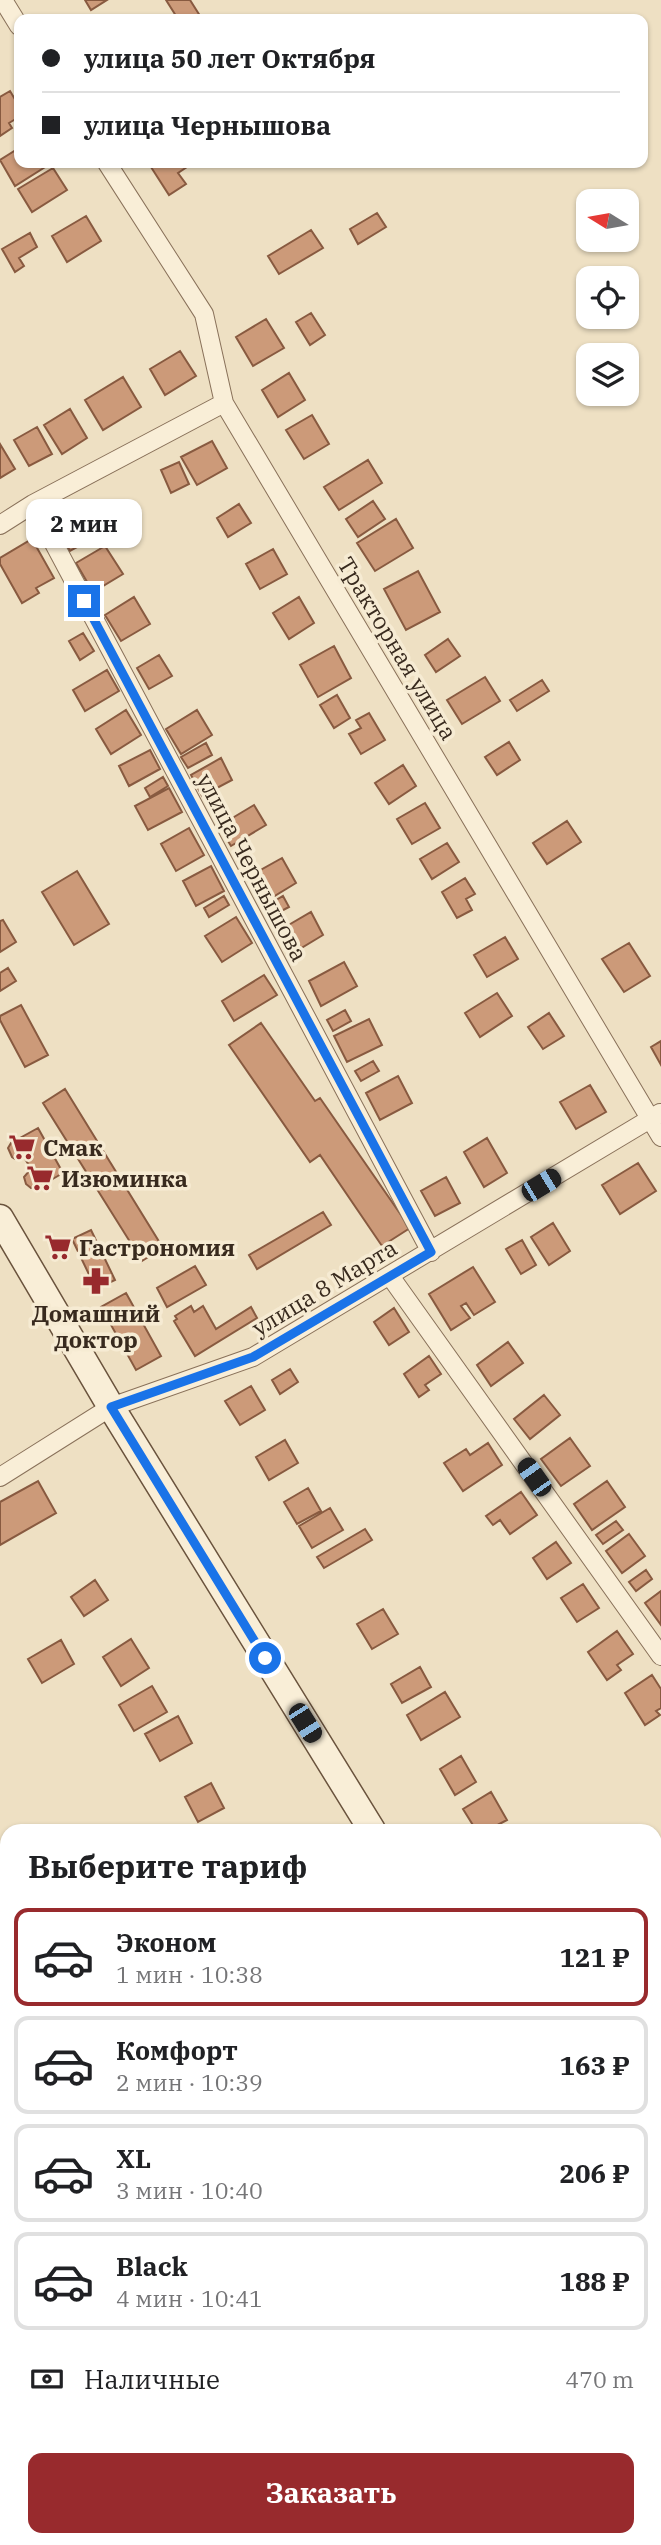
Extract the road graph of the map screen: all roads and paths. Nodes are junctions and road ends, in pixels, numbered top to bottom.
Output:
1 (2, 0) edge
2 (14, 18) edge
3 (110, 168) edge
4 (224, 403) junction
5 (33, 504) junction
6 (0, 525) edge
7 (656, 1116) edge
8 (661, 1137) edge
9 (0, 1218) edge
10 (431, 1252) junction
11 (390, 1276) junction
12 (111, 1407) junction
13 (0, 1476) edge
14 (661, 1656) edge
15 (368, 1824) edge

1 - 2 street
3 - 4 street, Тракторная улица
4 - 5 street
4 - 7 street, Тракторная улица
5 - 6 street
5 - 10 street, улица Чернышова
7 - 8 street, Тракторная улица
7 - 10 street, улица 8 Марта
9 - 12 main road
10 - 11 street, улица 8 Марта
11 - 12 street, улица 8 Марта
11 - 14 street
12 - 13 street, улица 8 Марта
12 - 15 main road

